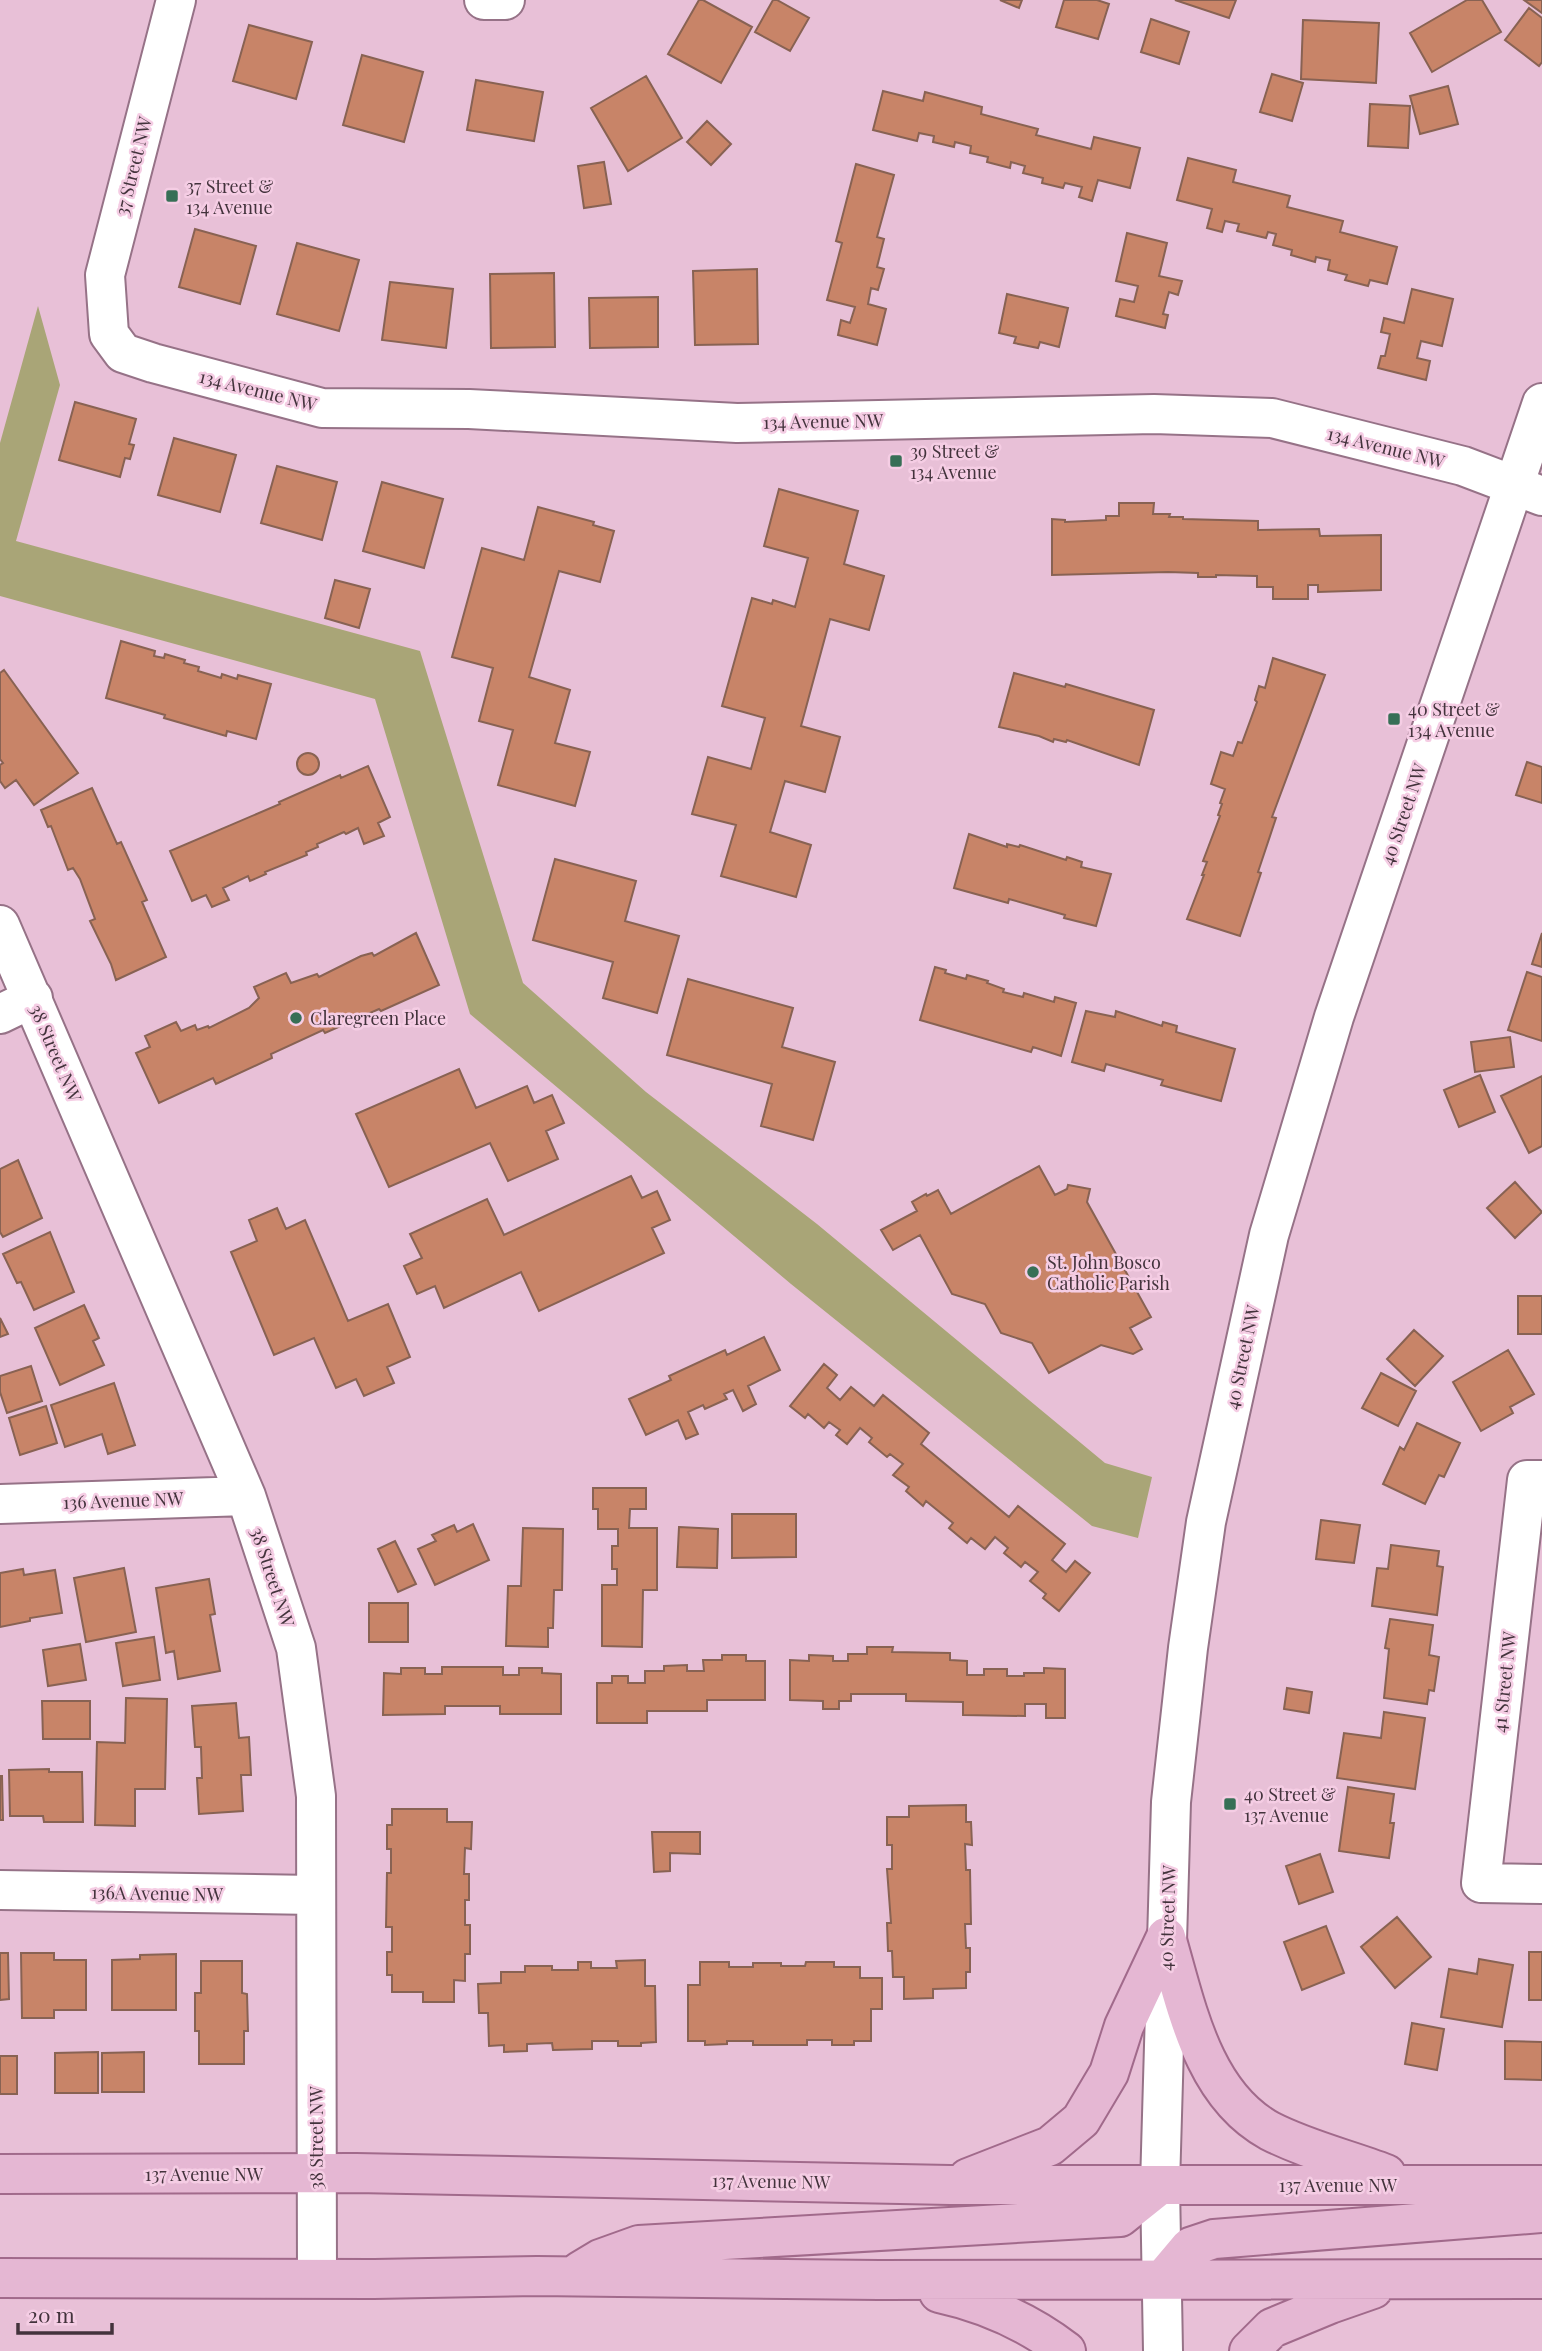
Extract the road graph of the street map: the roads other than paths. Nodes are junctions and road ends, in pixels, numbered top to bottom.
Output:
1 (176, 0) edge
2 (484, 0) edge
3 (505, 0) edge
4 (109, 334) joint
5 (1542, 403) edge
6 (1528, 491) edge
7 (0, 925) edge
8 (16, 1006) edge
9 (1534, 1480) edge
10 (246, 1496) junction
11 (0, 1504) edge
12 (1542, 1884) edge
13 (0, 1890) edge
14 (315, 1895) junction
15 (1166, 1937) junction
16 (0, 2174) edge
17 (316, 2174) junction
18 (950, 2185) junction
19 (1160, 2185) junction
20 (1414, 2185) junction
21 (1542, 2185) edge
22 (1542, 2213) edge
23 (572, 2276) junction
24 (0, 2278) edge
25 (317, 2278) junction
26 (1163, 2279) junction
27 (1405, 2279) junction
28 (1542, 2279) edge
29 (879, 2280) junction
30 (1066, 2351) edge
31 (1163, 2351) edge
32 (1248, 2351) edge

1 - 4 street, 37 Street NW
2 - 3 street
4 - 6 street, 134 Avenue NW
5 - 6 street, 40 Street NW
6 - 15 street, 40 Street NW
7 - 8 street, 38 Street NW
8 - 10 street, 38 Street NW
9 - 12 street, 41 Street NW
10 - 11 street, 136 Avenue NW
10 - 14 street, 38 Street NW
13 - 14 street, 136A Avenue NW
14 - 17 street, 38 Street NW
15 - 18 main road
15 - 19 street, 40 Street NW
15 - 20 main road
16 - 17 main road, 137 Avenue NW
17 - 18 main road, 137 Avenue NW
17 - 25 street, 38 Street NW
18 - 19 main road, 137 Avenue NW
19 - 20 main road, 137 Avenue NW
19 - 23 main road
19 - 26 street, 40 Street NW
20 - 21 main road, 137 Avenue NW
22 - 26 main road
23 - 25 main road
23 - 29 main road
24 - 25 main road
26 - 27 main road
26 - 29 main road
26 - 31 street, 40 Street NW
27 - 28 main road
27 - 32 main road
29 - 30 main road

